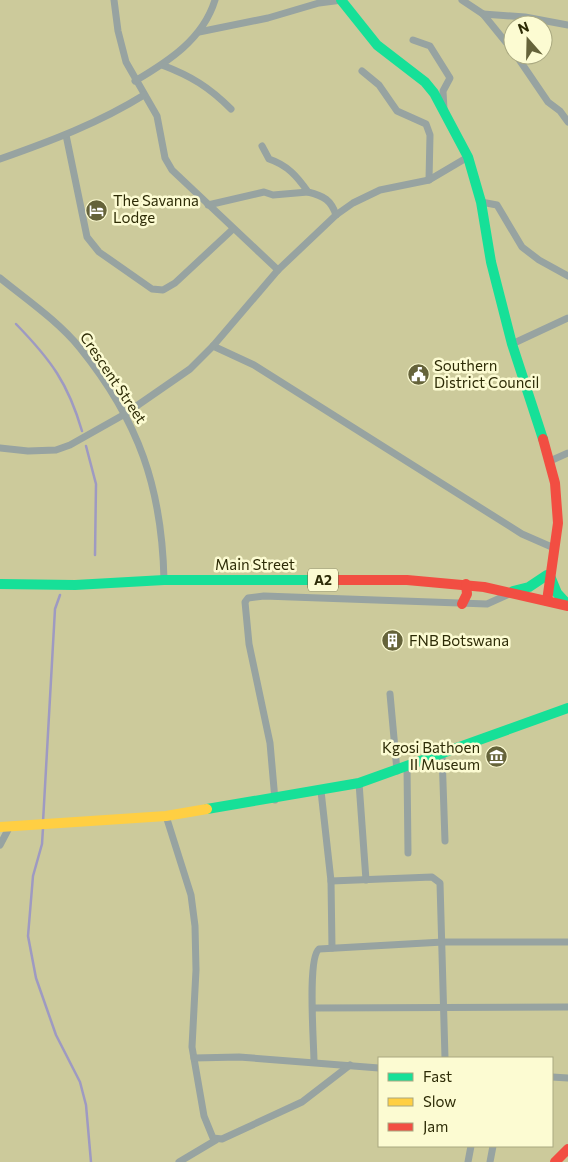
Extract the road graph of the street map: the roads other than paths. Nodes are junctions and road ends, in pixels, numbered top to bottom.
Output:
1 (114, 0) edge
2 (215, 0) edge
3 (342, 0) edge
4 (462, 0) edge
5 (483, 14) junction
6 (568, 25) edge
7 (199, 32) junction
8 (503, 39) edge
9 (413, 40) dead end
10 (162, 65) junction
11 (523, 65) edge
12 (362, 71) dead end
13 (135, 81) junction
14 (144, 95) junction
15 (231, 109) dead end
16 (444, 110) junction
17 (568, 122) edge
18 (66, 135) junction
19 (262, 146) dead end
20 (468, 157) junction
21 (0, 159) edge
22 (429, 180) junction
23 (308, 192) junction
24 (481, 202) junction
25 (208, 205) junction
26 (336, 215) junction
27 (233, 229) junction
28 (278, 270) junction
29 (568, 276) edge
30 (0, 278) edge
31 (568, 318) edge
32 (512, 344) junction
33 (213, 346) junction
34 (125, 414) junction
35 (0, 448) edge
36 (568, 453) edge
37 (550, 461) junction
38 (554, 548) junction
39 (549, 574) junction
40 (164, 580) junction
41 (0, 584) edge
42 (466, 584) junction
43 (507, 592) junction
44 (542, 599) junction
45 (462, 604) junction
46 (568, 606) edge
47 (390, 694) dead end
48 (568, 708) edge
49 (442, 754) junction
50 (407, 768) junction
51 (397, 771) junction
52 (359, 783) junction
53 (322, 791) junction
54 (275, 800) junction
55 (166, 816) junction
56 (5, 827) edge
57 (445, 841) dead end
58 (0, 845) edge
59 (408, 853) dead end
60 (366, 880) junction
61 (331, 881) junction
62 (443, 942) junction
63 (568, 942) edge
64 (332, 948) junction
65 (444, 1007) junction
66 (568, 1007) edge
67 (313, 1008) junction
68 (445, 1057) edge
69 (194, 1058) junction
70 (314, 1062) junction
71 (350, 1066) junction
72 (378, 1068) edge
73 (553, 1078) edge
74 (568, 1078) edge
75 (216, 1140) junction
76 (471, 1147) edge
77 (493, 1147) edge
78 (568, 1149) edge
79 (179, 1162) edge
80 (468, 1162) edge
81 (490, 1162) edge
82 (554, 1162) edge

1 - 13 street
2 - 7 street
3 - 7 street
3 - 16 main road
4 - 5 street
5 - 6 street
5 - 8 street
7 - 10 street
9 - 16 street
10 - 13 street
10 - 15 street
11 - 17 street
12 - 22 street
13 - 14 street
14 - 18 street
14 - 25 street
16 - 20 main road
18 - 21 street
18 - 27 street
19 - 23 street
20 - 22 street
20 - 24 main road
22 - 26 street
23 - 25 street
23 - 26 street
24 - 29 street
24 - 32 main road
25 - 27 street
26 - 28 street
27 - 28 street
28 - 33 street
30 - 34 street, Crescent Street
31 - 32 street
32 - 37 main road
33 - 34 street
33 - 38 street
34 - 35 street
34 - 40 street, Crescent Street
36 - 37 street
37 - 38 main road
38 - 39 main road
39 - 43 main road
39 - 44 main road
39 - 46 main road
40 - 41 main road, Main Street / A2
40 - 42 main road, Main Street / A2
42 - 43 main road, Main Street / A2
42 - 45 main road
43 - 44 main road, Main Street / A2
43 - 45 street
44 - 46 main road, Main Street / A2
45 - 54 street
47 - 51 street
48 - 49 main road
49 - 50 main road
49 - 57 street
50 - 51 main road
50 - 59 street
51 - 52 main road
52 - 53 main road
52 - 60 street
53 - 54 main road
53 - 61 street
54 - 55 main road
55 - 56 main road
55 - 69 street
56 - 58 street
60 - 61 street
60 - 62 street
61 - 64 street
62 - 63 street
62 - 64 street
62 - 65 street
64 - 67 street
65 - 66 street
65 - 67 street
65 - 68 street
67 - 70 street
69 - 70 street
69 - 75 street
70 - 71 street
71 - 72 street
71 - 75 street
73 - 74 street
75 - 79 street
76 - 80 street
77 - 81 street
78 - 82 main road

